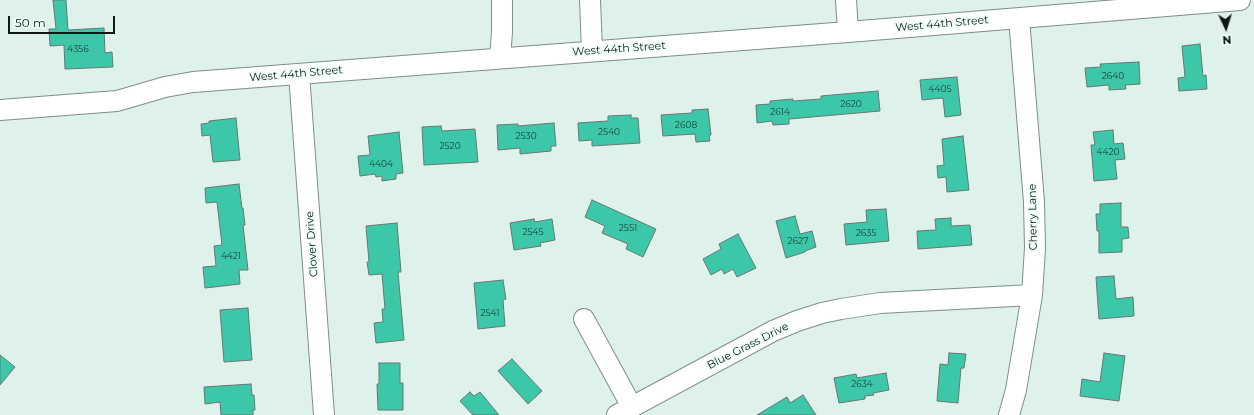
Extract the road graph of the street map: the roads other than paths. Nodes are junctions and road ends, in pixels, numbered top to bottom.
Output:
1 (502, 0) edge
2 (590, 0) edge
3 (846, 0) edge
4 (1240, 0) edge
5 (1157, 3) edge
6 (1019, 18) junction
7 (848, 32) junction
8 (592, 51) junction
9 (500, 58) junction
10 (299, 74) junction
11 (0, 110) edge
12 (1032, 295) junction
13 (584, 319) dead end
14 (625, 411) edge
15 (324, 415) edge
16 (1009, 415) edge

1 - 9 street
2 - 8 street
3 - 7 street
4 - 5 street, West 44th Street
5 - 6 street, West 44th Street
6 - 7 street, West 44th Street
6 - 12 street, Cherry Lane
7 - 8 street, West 44th Street
8 - 9 street, West 44th Street
9 - 10 street, West 44th Street
10 - 11 street, West 44th Street
10 - 15 street, Clover Drive
12 - 14 street, Blue Grass Drive
12 - 16 street, Cherry Lane
13 - 14 street

